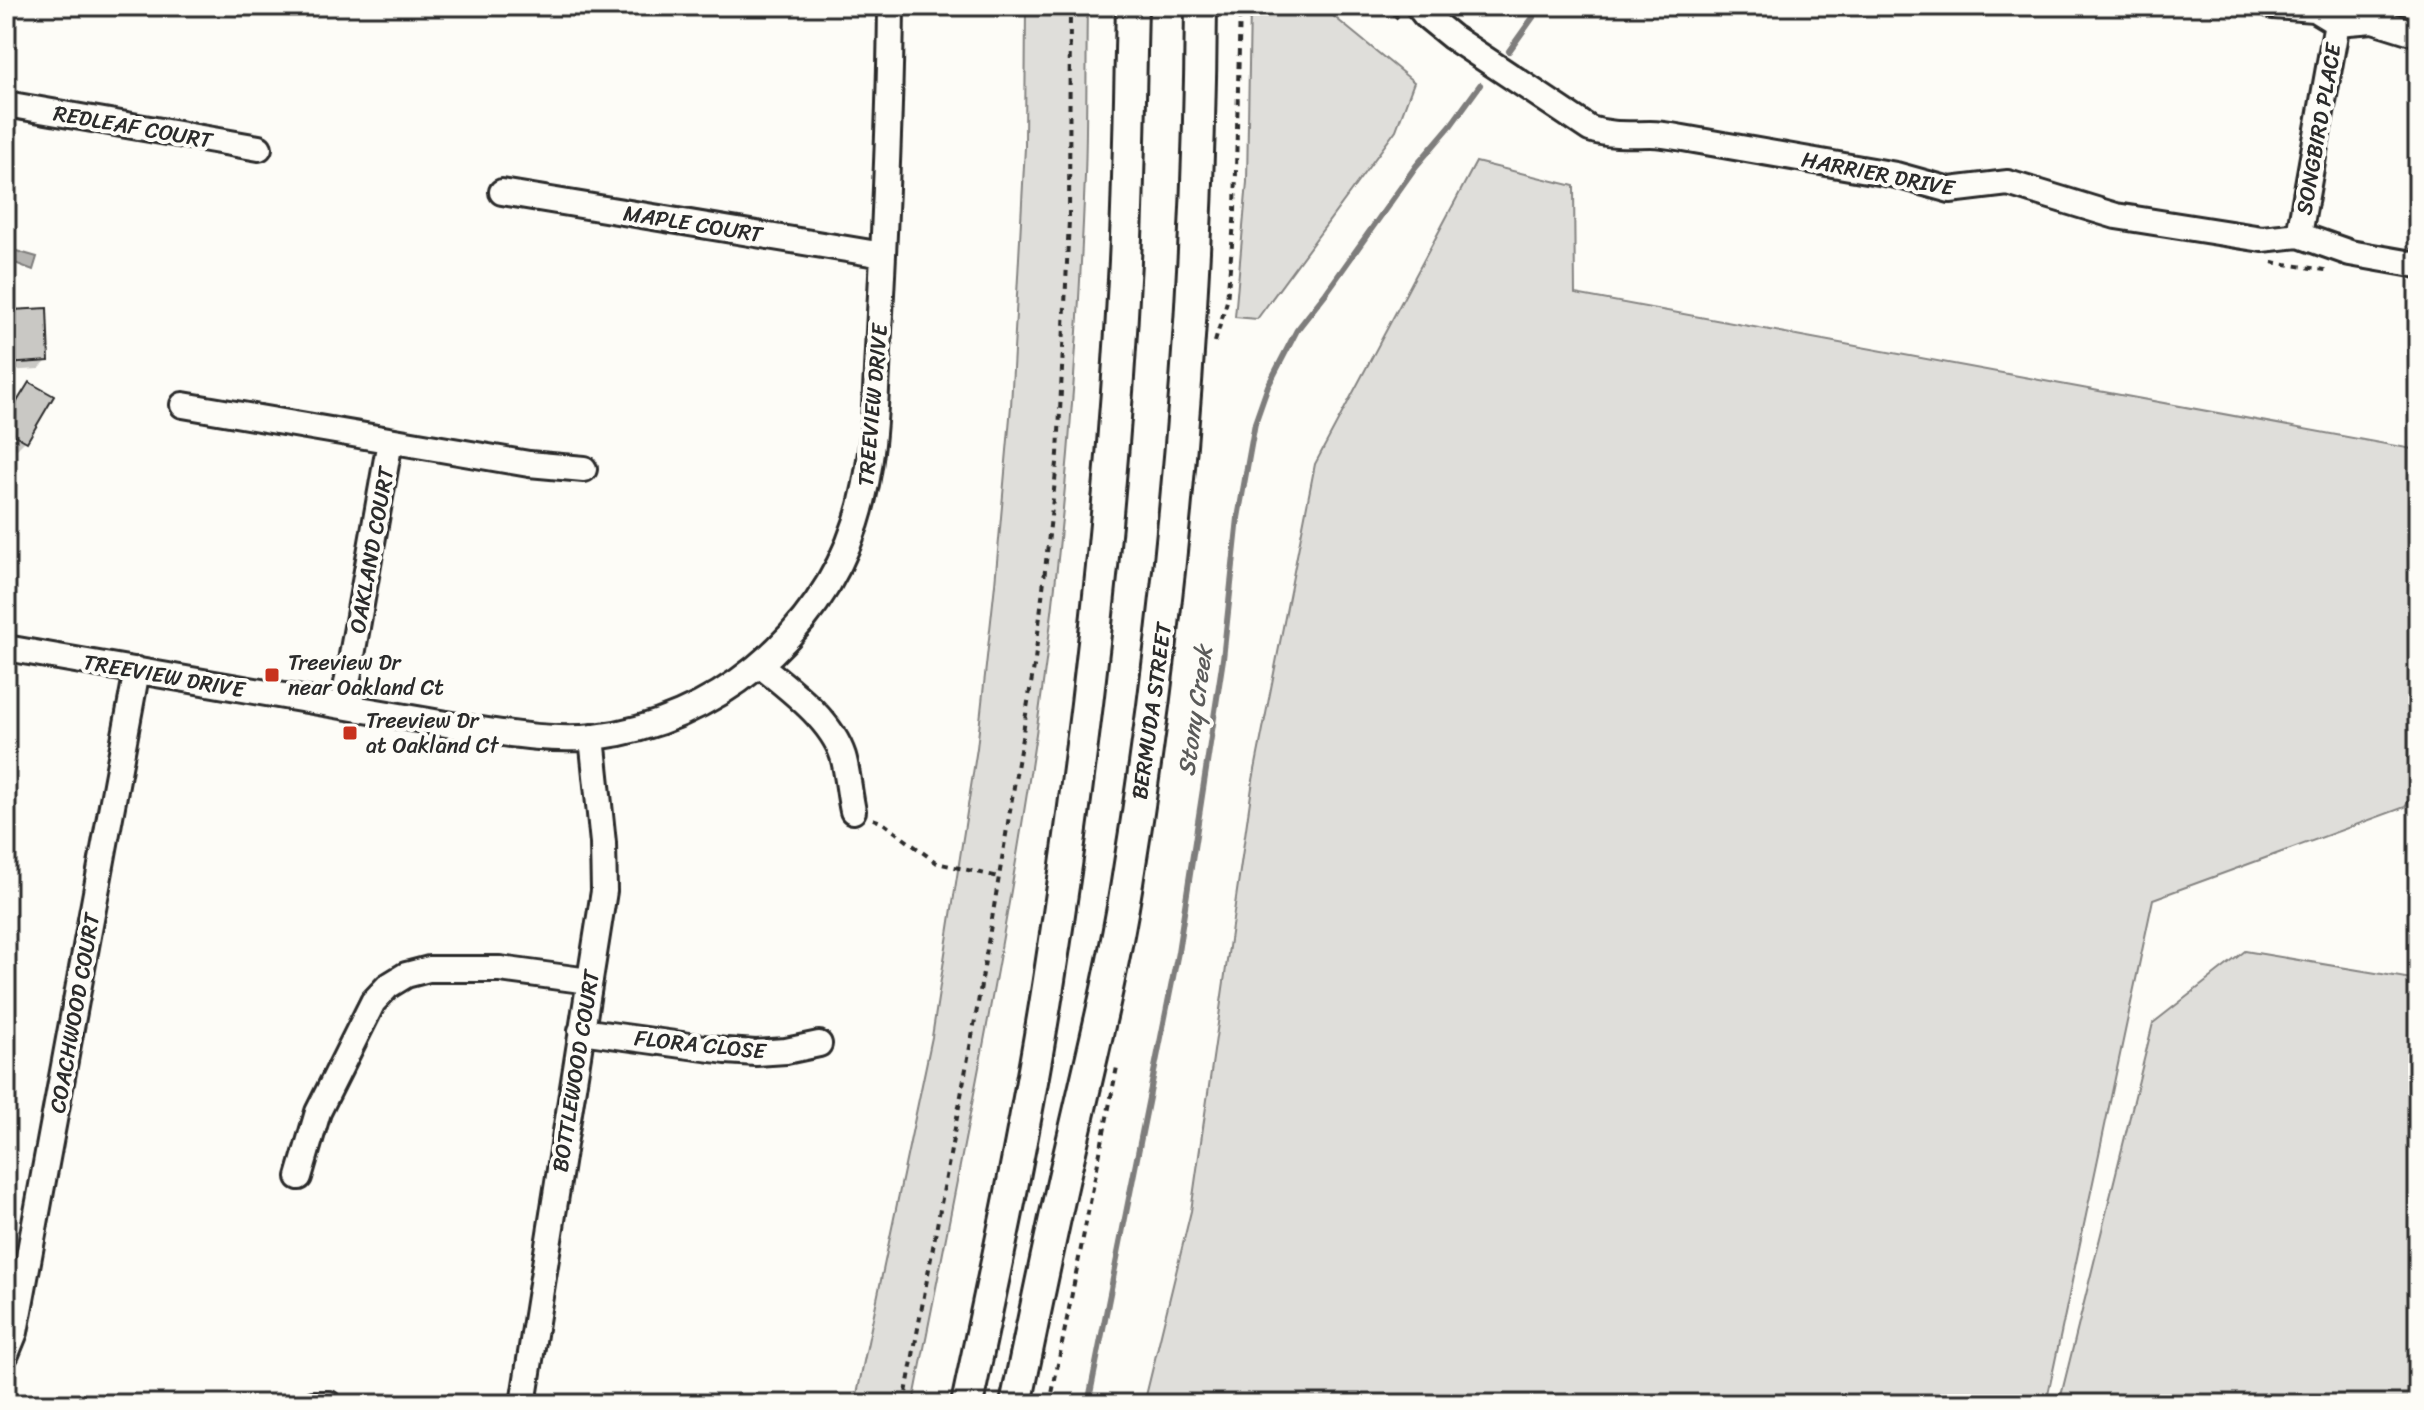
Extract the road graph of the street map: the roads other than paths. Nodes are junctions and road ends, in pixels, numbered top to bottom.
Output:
1 (891, 6) edge
2 (1132, 6) edge
3 (1201, 6) edge
4 (1418, 6) edge
5 (2273, 6) edge
6 (2337, 23) junction
7 (2418, 34) edge
8 (6, 104) edge
9 (259, 148) dead end
10 (502, 192) dead end
11 (2299, 235) junction
12 (883, 255) junction
13 (2418, 265) edge
14 (183, 405) dead end
15 (390, 441) junction
16 (584, 469) dead end
17 (6, 648) edge
18 (760, 665) junction
19 (137, 670) junction
20 (343, 706) junction
21 (592, 737) junction
22 (853, 811) road end
23 (589, 981) junction
24 (581, 1031) junction
25 (819, 1044) dead end
26 (299, 1177) dead end
27 (6, 1354) edge
28 (314, 1404) edge
29 (329, 1404) edge
30 (523, 1404) edge
31 (967, 1404) edge
32 (1016, 1404) edge

1 - 12 street, TREEVIEW DRIVE
2 - 31 main road
3 - 32 main road, BERMUDA STREET
4 - 11 street, HARRIER DRIVE
5 - 6 street
6 - 7 street
6 - 11 street, SONGBIRD PLACE
8 - 9 street, REDLEAF COURT
10 - 12 street, MAPLE COURT
11 - 13 street, HARRIER DRIVE
12 - 18 street, TREEVIEW DRIVE
14 - 15 street, OAKLAND COURT
15 - 16 street, OAKLAND COURT
15 - 20 street, OAKLAND COURT
17 - 19 street, TREEVIEW DRIVE
18 - 21 street, TREEVIEW DRIVE
18 - 22 street
19 - 20 street, TREEVIEW DRIVE
19 - 27 street, COACHWOOD COURT
20 - 21 street, TREEVIEW DRIVE
21 - 23 street, BOTTLEWOOD COURT
23 - 24 street, BOTTLEWOOD COURT
23 - 26 street
24 - 25 street, FLORA CLOSE
24 - 30 street, BOTTLEWOOD COURT
28 - 29 street

